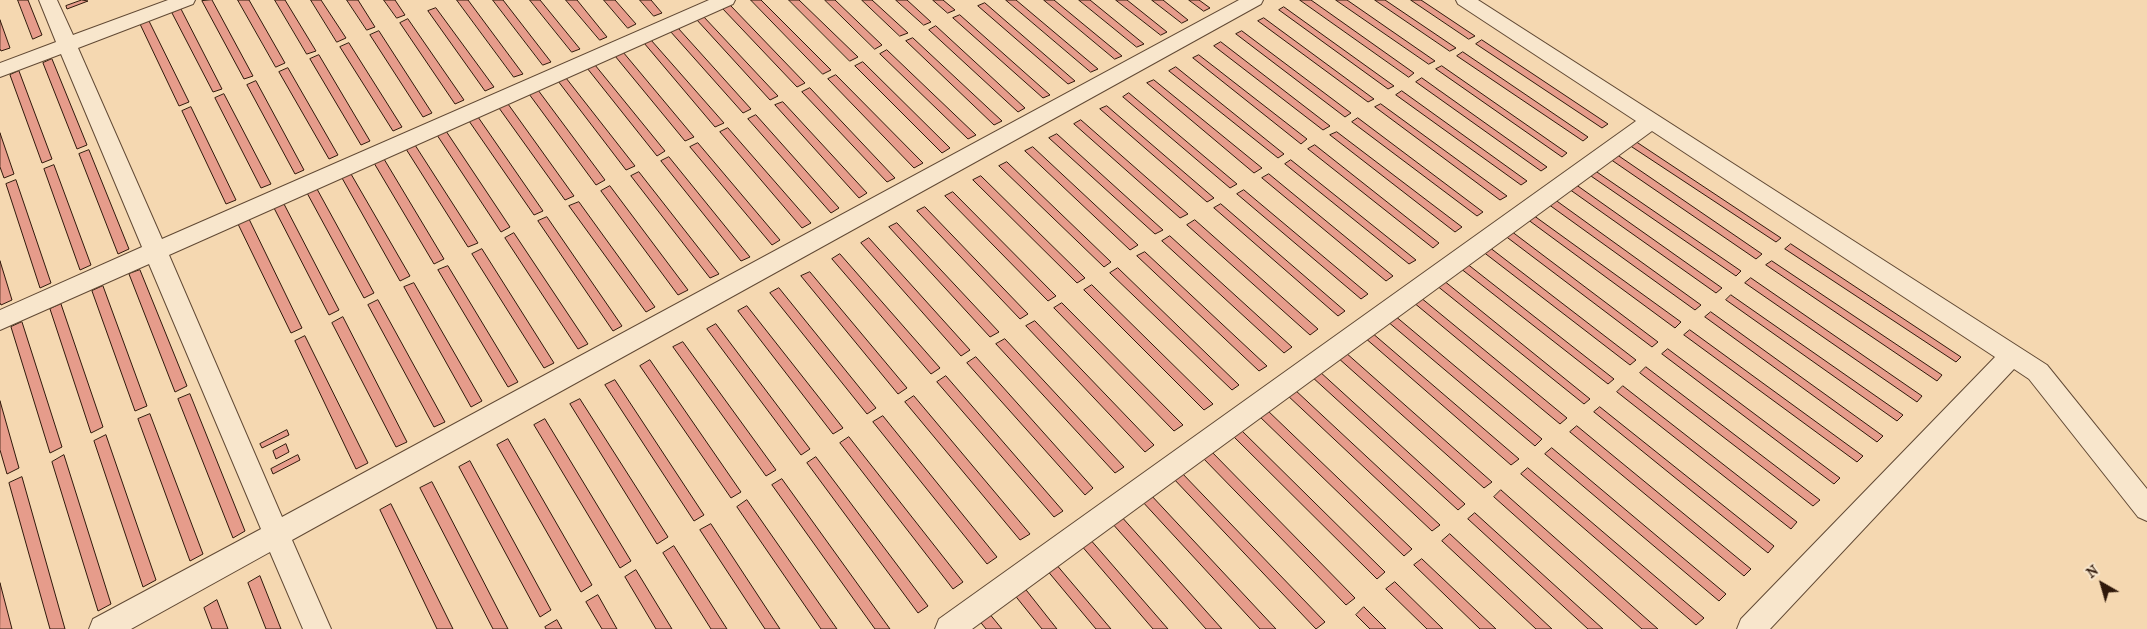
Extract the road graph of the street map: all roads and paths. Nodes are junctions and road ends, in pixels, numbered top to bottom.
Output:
1 (48, 0) edge
2 (186, 0) edge
3 (726, 0) edge
4 (1254, 0) edge
5 (1465, 0) edge
6 (67, 45) junction
7 (0, 70) edge
8 (1651, 121) junction
9 (155, 251) junction
10 (0, 320) edge
11 (2012, 355) junction
12 (2147, 509) edge
13 (277, 534) junction
14 (103, 629) edge
15 (317, 629) edge
16 (949, 629) edge
17 (1751, 629) edge

1 - 6 lane
2 - 6 lane
3 - 9 lane
4 - 13 lane
5 - 8 lane
6 - 7 lane
6 - 9 lane
8 - 11 lane
8 - 16 lane
9 - 10 lane
9 - 13 lane
11 - 12 lane
11 - 17 lane
13 - 14 lane
13 - 15 lane

